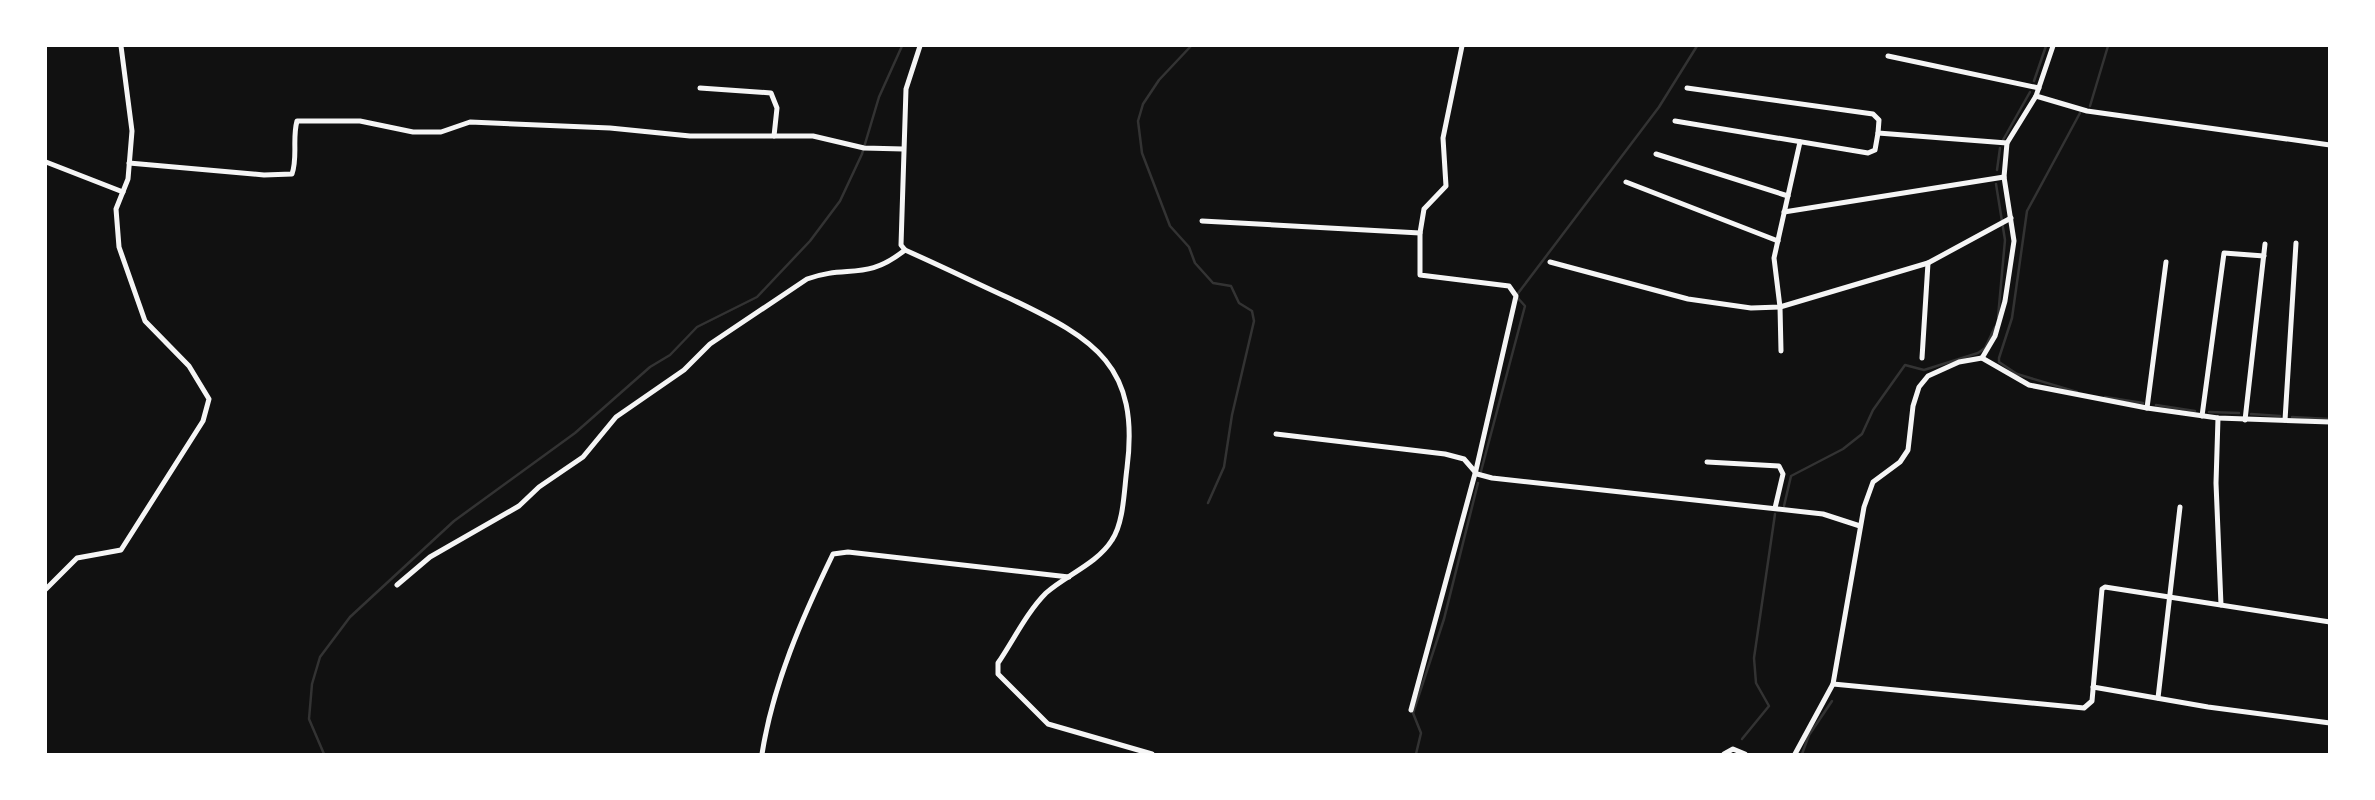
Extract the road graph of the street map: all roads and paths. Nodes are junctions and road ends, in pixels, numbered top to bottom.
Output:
1 (121, 46) edge
2 (919, 46) edge
3 (1462, 46) edge
4 (2053, 46) edge
5 (1888, 56) dead end
6 (700, 88) dead end
7 (1687, 88) dead end
8 (2039, 88) junction
9 (2036, 96) junction
10 (1675, 121) dead end
11 (1878, 133) junction
12 (774, 136) junction
13 (1800, 142) junction
14 (2007, 143) junction
15 (2329, 145) edge
16 (903, 149) junction
17 (1656, 154) dead end
18 (46, 162) edge
19 (129, 163) junction
20 (2004, 177) junction
21 (1626, 182) dead end
22 (123, 192) junction
23 (1788, 196) junction
24 (1784, 212) junction
25 (2011, 218) junction
26 (1202, 221) dead end
27 (1420, 233) junction
28 (1778, 241) junction
29 (2296, 243) dead end
30 (2265, 244) dead end
31 (905, 250) junction
32 (2264, 256) junction
33 (1550, 262) dead end
34 (2166, 262) dead end
35 (1928, 263) junction
36 (1780, 307) junction
37 (1781, 352) dead end
38 (1922, 358) dead end
39 (1982, 358) junction
40 (2147, 408) junction
41 (2202, 416) junction
42 (2218, 418) junction
43 (2245, 420) junction
44 (2285, 420) junction
45 (2329, 422) edge
46 (1276, 434) dead end
47 (1707, 462) dead end
48 (1476, 470) junction
49 (1775, 508) junction
50 (2180, 508) dead end
51 (1860, 526) junction
52 (1069, 577) junction
53 (397, 585) dead end
54 (46, 589) edge
55 (2170, 597) junction
56 (2221, 605) junction
57 (2329, 622) edge
58 (1833, 684) junction
59 (2093, 687) junction
60 (2158, 698) junction
61 (1411, 710) dead end
62 (2329, 723) edge
63 (762, 754) edge
64 (1152, 754) edge
65 (1724, 754) edge
66 (1745, 754) edge
67 (1795, 754) edge

1 - 19 street
2 - 16 street
3 - 27 street
4 - 8 street
5 - 8 street
6 - 12 street
7 - 11 street
8 - 9 street
9 - 14 street
9 - 15 street
10 - 13 street
11 - 13 street
11 - 14 street
12 - 16 street
12 - 19 street
13 - 23 street
14 - 20 street
16 - 31 street
17 - 23 street
18 - 22 street
19 - 22 street
20 - 24 street
20 - 25 street
21 - 28 street
22 - 54 street
23 - 24 street
24 - 28 street
25 - 35 street
25 - 39 street
26 - 27 street
27 - 48 street
28 - 36 street
29 - 44 street
30 - 32 street
31 - 52 street
31 - 53 street
32 - 41 street
32 - 43 street
33 - 36 street
34 - 40 street
35 - 36 street
35 - 38 street
36 - 37 street
39 - 40 street
39 - 51 street
40 - 41 street
41 - 42 street
42 - 43 street
42 - 56 street
43 - 44 street
44 - 45 street
46 - 48 street
47 - 49 street
48 - 49 street
48 - 61 street
49 - 51 street
50 - 55 street
51 - 58 street
52 - 63 street
52 - 64 street
55 - 56 street
55 - 59 street
55 - 60 street
56 - 57 street
58 - 59 street
58 - 67 street
59 - 60 street
60 - 62 street
65 - 66 street

